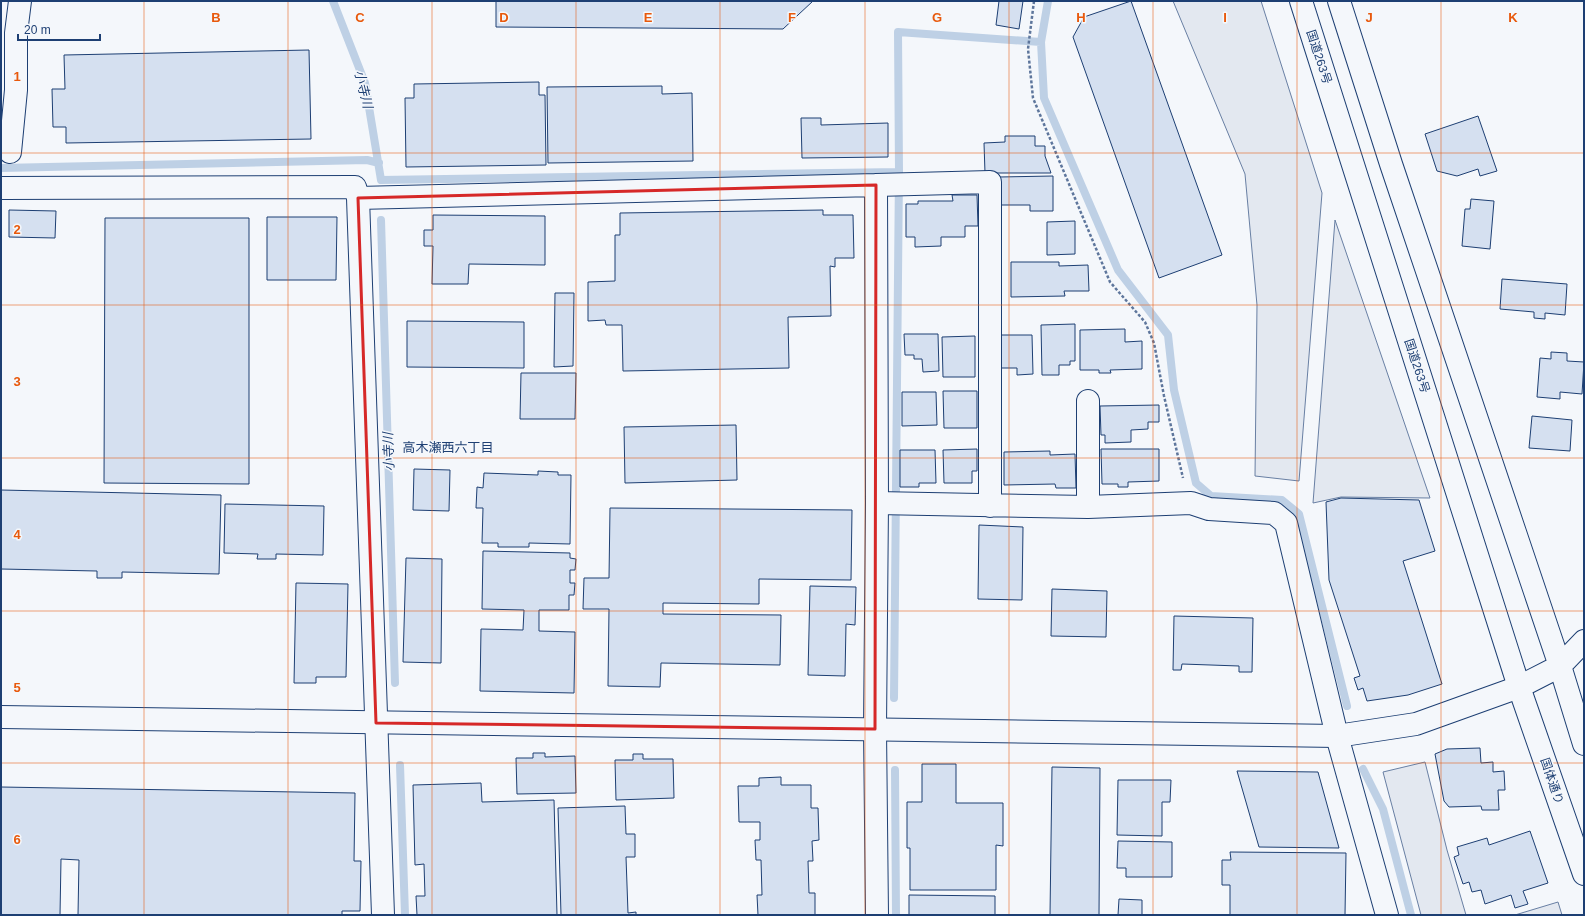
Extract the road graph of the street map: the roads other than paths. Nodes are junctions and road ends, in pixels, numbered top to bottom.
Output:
1 (20, 1) edge
2 (1301, 1) edge
3 (1339, 1) edge
4 (10, 152) dead end
5 (890, 185) junction
6 (1, 188) edge
7 (358, 198) junction
8 (1088, 401) dead end
9 (889, 503) junction
10 (990, 506) junction
11 (1088, 507) junction
12 (1584, 641) edge
13 (1560, 666) junction
14 (1519, 687) junction
15 (1, 717) edge
16 (376, 723) junction
17 (875, 729) junction
18 (1337, 736) junction
19 (1584, 744) edge
20 (1584, 874) edge
21 (383, 915) edge
22 (877, 915) edge
23 (1387, 915) edge

1 - 4 main road
2 - 14 main road, 国道263号
3 - 13 main road
5 - 7 main road
5 - 9 main road
5 - 10 main road
6 - 7 main road
7 - 16 main road
8 - 11 main road
9 - 10 main road
9 - 17 main road
10 - 11 main road
11 - 18 main road
12 - 13 main road
13 - 14 main road
13 - 19 main road
14 - 18 main road
14 - 20 main road, 国体通り
15 - 16 main road
16 - 17 main road
16 - 21 main road
17 - 18 main road
17 - 22 main road
18 - 23 main road

